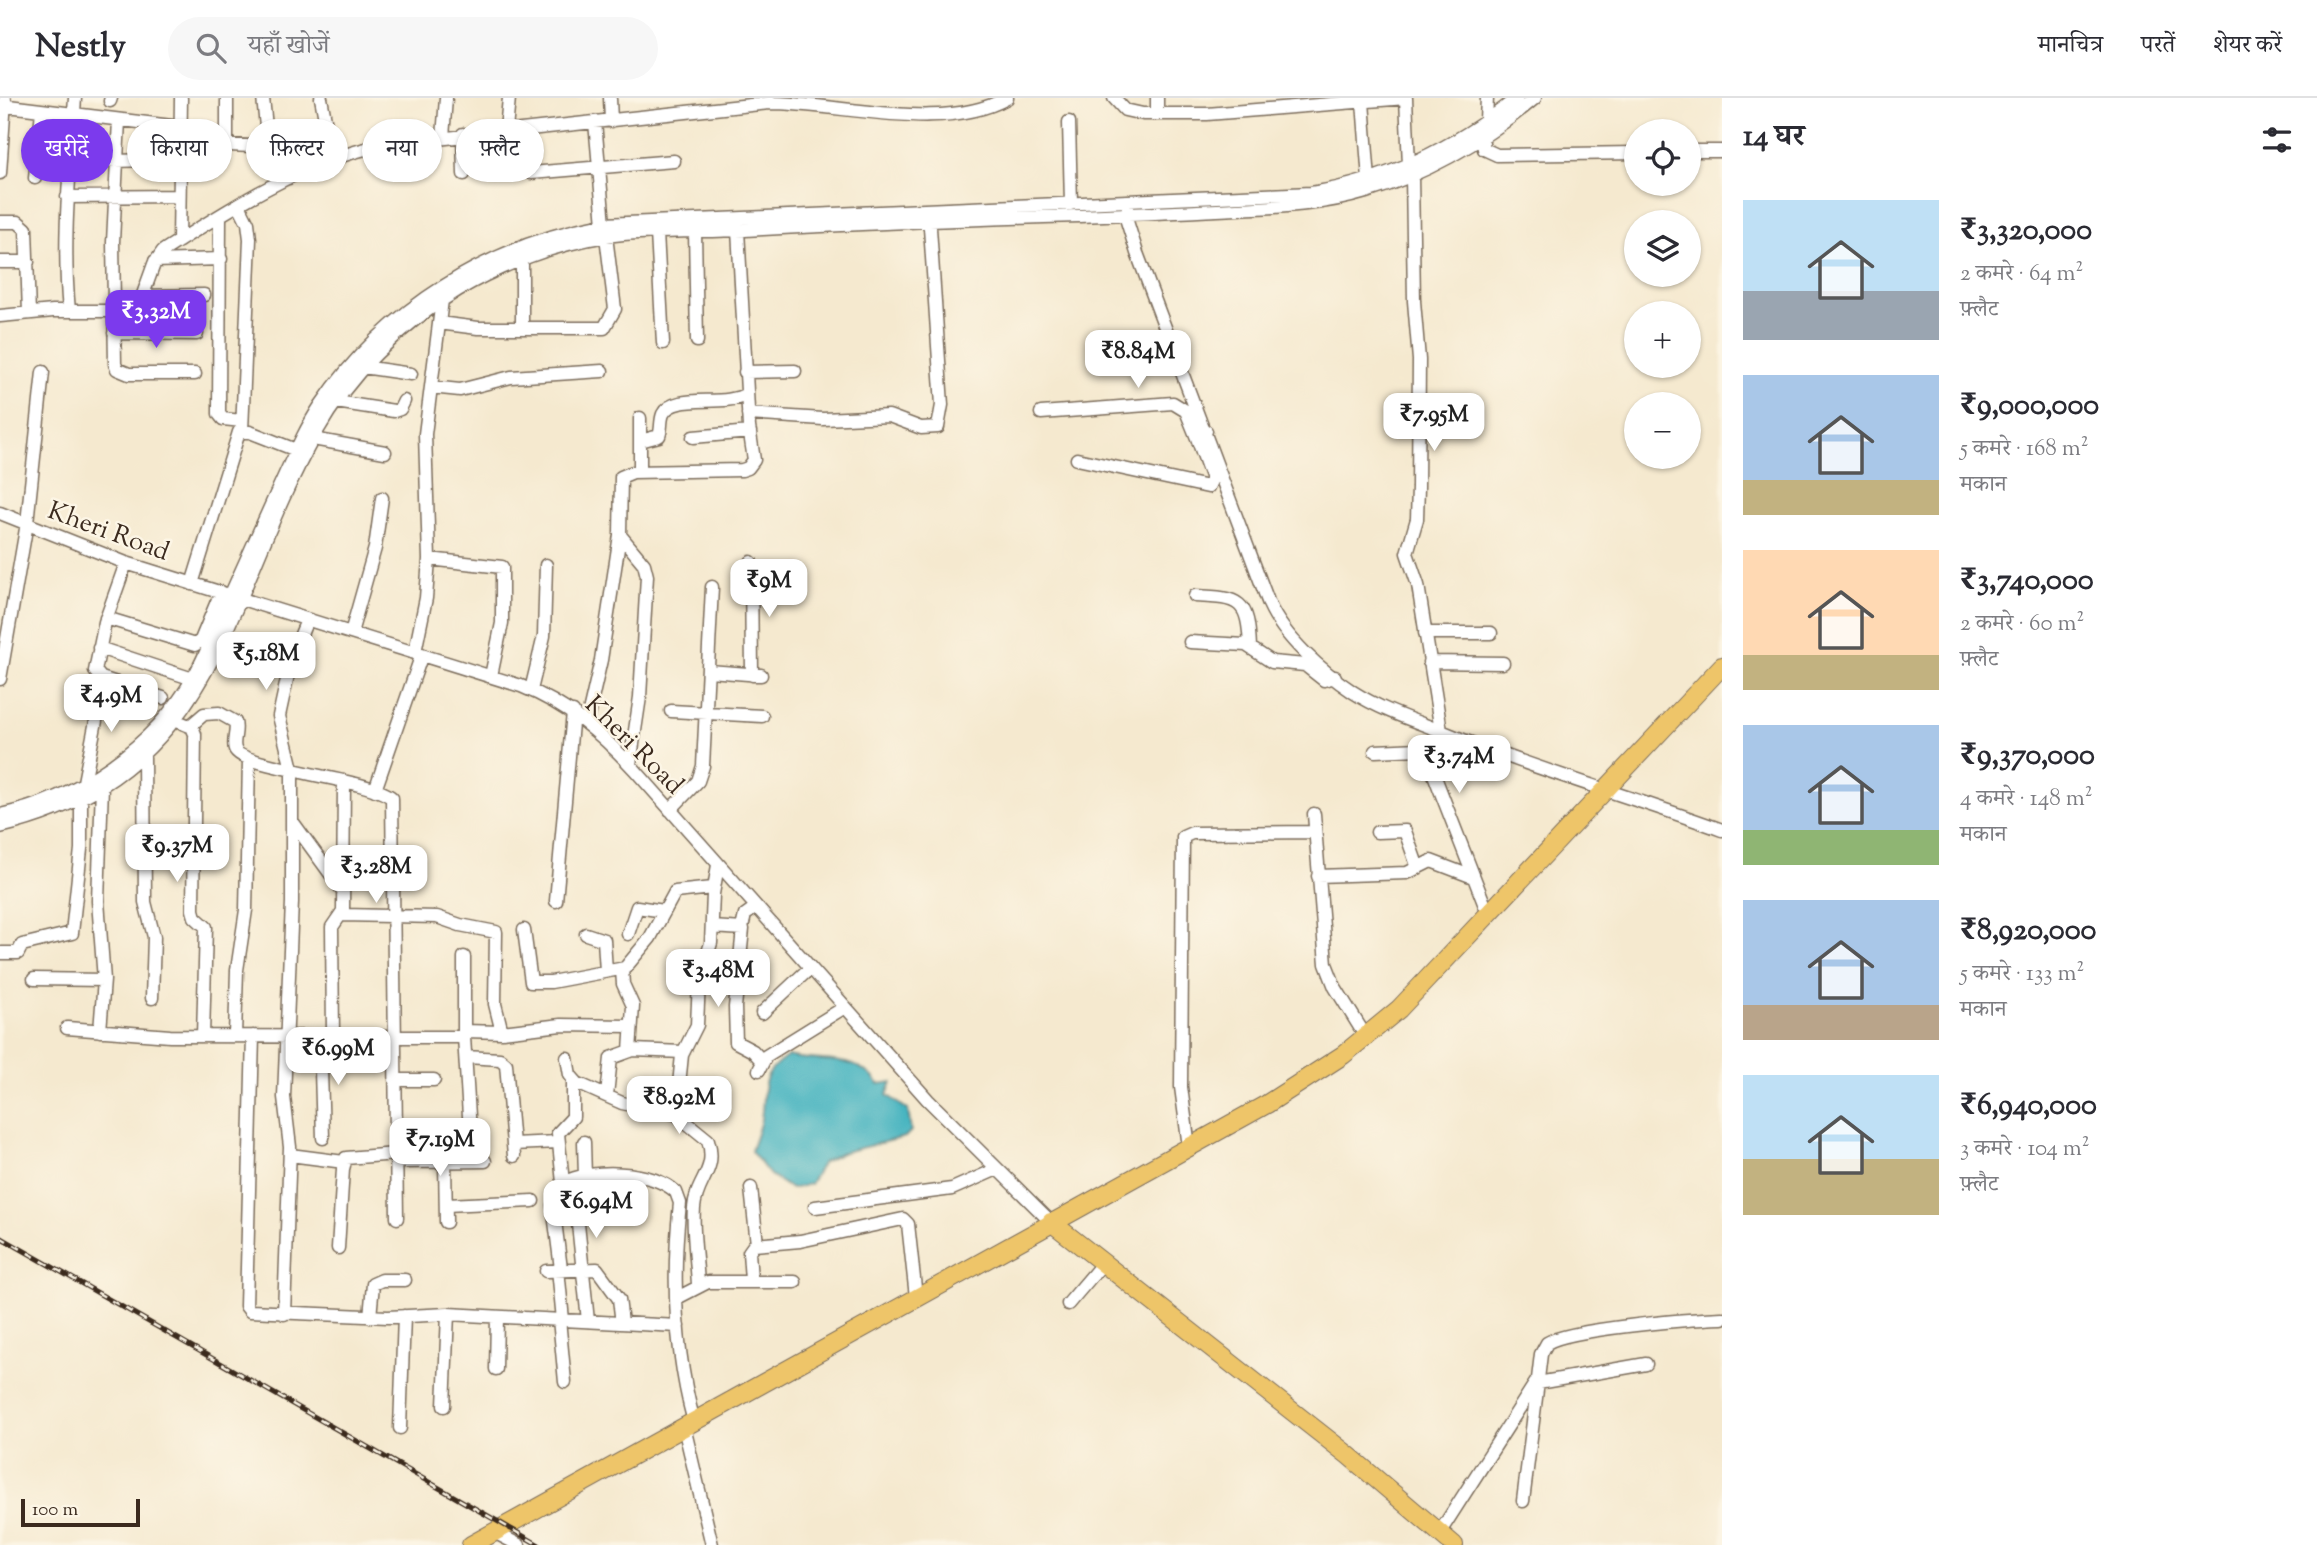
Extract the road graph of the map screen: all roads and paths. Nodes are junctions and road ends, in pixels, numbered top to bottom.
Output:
1 (75, 98) edge
2 (181, 98) edge
3 (227, 98) edge
4 (263, 98) edge
5 (321, 98) edge
6 (446, 98) edge
7 (509, 98) edge
8 (611, 98) edge
9 (1007, 98) edge
10 (1114, 98) edge
11 (1157, 98) edge
12 (1406, 98) edge
13 (1487, 98) edge
14 (1517, 98) edge
15 (1535, 98) edge
16 (812, 101) edge
17 (1363, 102) junction
18 (3, 103) edge
19 (710, 103) edge
20 (42, 111) junction
21 (1157, 114) junction
22 (74, 116) junction
23 (41, 119) edge
24 (74, 119) edge
25 (180, 119) edge
26 (227, 119) edge
27 (265, 119) edge
28 (325, 119) edge
29 (507, 119) edge
30 (119, 120) junction
31 (127, 121) edge
32 (611, 121) junction
33 (595, 122) junction
34 (1069, 122) dead end
35 (544, 128) edge
36 (1485, 128) junction
37 (456, 135) edge
38 (443, 137) junction
39 (1722, 151) edge
40 (1701, 152) edge
41 (348, 153) edge
42 (1624, 153) edge
43 (127, 160) edge
44 (113, 161) edge
45 (116, 161) junction
46 (674, 161) dead end
47 (600, 165) junction
48 (1410, 170) junction
49 (544, 171) edge
50 (0, 173) edge
51 (1369, 180) junction
52 (67, 182) edge
53 (178, 182) edge
54 (281, 182) edge
55 (67, 197) junction
56 (178, 197) junction
57 (114, 198) junction
58 (1071, 204) junction
59 (239, 205) junction
60 (1125, 211) junction
61 (929, 215) junction
62 (220, 216) junction
63 (0, 222) edge
64 (605, 230) junction
65 (738, 230) junction
66 (695, 232) junction
67 (657, 233) junction
68 (179, 241) junction
69 (221, 259) junction
70 (522, 260) junction
71 (155, 261) junction
72 (0, 262) edge
73 (28, 262) junction
74 (204, 295) dead end
75 (143, 296) junction
76 (442, 300) junction
77 (69, 311) junction
78 (114, 312) junction
79 (29, 313) junction
80 (0, 316) edge
81 (439, 323) junction
82 (522, 326) junction
83 (114, 332) junction
84 (197, 334) dead end
85 (697, 341) dead end
86 (663, 344) dead end
87 (363, 367) junction
88 (602, 371) dead end
89 (795, 371) dead end
90 (43, 372) dead end
91 (745, 372) junction
92 (195, 374) dead end
93 (411, 374) dead end
94 (431, 387) junction
95 (747, 394) junction
96 (404, 401) dead end
97 (336, 402) junction
98 (1041, 413) dead end
99 (748, 414) junction
100 (640, 418) dead end
101 (242, 426) junction
102 (750, 432) junction
103 (1202, 434) junction
104 (693, 437) dead end
105 (313, 439) junction
106 (640, 441) junction
107 (296, 450) junction
108 (385, 452) dead end
109 (1077, 459) dead end
110 (640, 472) junction
111 (382, 498) dead end
112 (0, 513) edge
113 (27, 523) junction
114 (620, 535) junction
115 (429, 559) junction
116 (751, 562) dead end
117 (126, 563) junction
118 (546, 565) dead end
119 (0, 584) edge
120 (192, 584) junction
121 (712, 587) dead end
122 (13, 590) junction
123 (233, 596) junction
124 (1195, 596) dead end
125 (106, 618) junction
126 (307, 620) junction
127 (351, 633) junction
128 (1491, 633) dead end
129 (1425, 634) junction
130 (1190, 642) dead end
131 (1250, 647) junction
132 (99, 649) junction
133 (418, 653) junction
134 (1429, 662) junction
135 (1503, 663) dead end
136 (1722, 666) edge
137 (709, 671) junction
138 (491, 676) junction
139 (1333, 678) junction
140 (0, 679) edge
141 (193, 679) junction
142 (104, 680) junction
143 (531, 690) junction
144 (163, 698) dead end
145 (671, 711) dead end
146 (573, 712) junction
147 (707, 712) junction
148 (762, 716) dead end
149 (176, 720) junction
150 (587, 721) junction
151 (190, 726) junction
152 (1441, 731) junction
153 (1375, 751) dead end
154 (144, 755) junction
155 (249, 759) junction
156 (630, 764) junction
157 (292, 769) junction
158 (344, 781) junction
159 (102, 786) junction
160 (81, 789) junction
161 (375, 790) junction
162 (1601, 795) junction
163 (670, 810) junction
164 (1314, 814) dead end
165 (0, 816) edge
166 (292, 821) junction
167 (0, 827) edge
168 (1722, 830) edge
169 (1315, 832) junction
170 (1377, 832) dead end
171 (718, 865) junction
172 (1419, 868) junction
173 (1318, 876) junction
174 (1473, 877) junction
175 (713, 888) junction
176 (344, 892) junction
177 (556, 901) dead end
178 (756, 907) junction
179 (664, 911) junction
180 (343, 915) junction
181 (393, 916) junction
182 (1489, 916) junction
183 (712, 927) junction
184 (742, 928) junction
185 (524, 930) dead end
186 (586, 934) dead end
187 (628, 934) dead end
188 (0, 953) edge
189 (464, 957) dead end
190 (810, 968) junction
191 (622, 970) junction
192 (606, 971) junction
193 (34, 979) dead end
194 (104, 980) junction
195 (152, 998) dead end
196 (845, 1007) junction
197 (762, 1013) dead end
198 (630, 1026) junction
199 (67, 1028) dead end
200 (100, 1031) junction
201 (502, 1032) junction
202 (464, 1034) junction
203 (333, 1035) junction
204 (394, 1035) junction
205 (203, 1036) junction
206 (235, 1036) junction
207 (253, 1036) junction
208 (286, 1036) junction
209 (320, 1036) junction
210 (1366, 1037) junction
211 (630, 1051) junction
212 (683, 1052) junction
213 (466, 1057) junction
214 (567, 1058) dead end
215 (395, 1080) junction
216 (435, 1080) dead end
217 (573, 1080) junction
218 (607, 1095) junction
219 (676, 1114) junction
220 (470, 1132) dead end
221 (324, 1138) dead end
222 (558, 1142) junction
223 (584, 1142) dead end
224 (1189, 1147) junction
225 (290, 1155) junction
226 (396, 1158) junction
227 (485, 1161) dead end
228 (344, 1162) junction
229 (445, 1162) junction
230 (995, 1170) junction
231 (585, 1177) junction
232 (563, 1183) junction
233 (751, 1188) dead end
234 (533, 1201) dead end
235 (446, 1205) junction
236 (595, 1205) dead end
237 (815, 1207) dead end
238 (577, 1213) dead end
239 (397, 1218) dead end
240 (446, 1222) dead end
241 (1051, 1222) junction
242 (757, 1244) junction
243 (338, 1248) dead end
244 (1103, 1263) junction
245 (581, 1268) junction
246 (555, 1270) junction
247 (405, 1280) dead end
248 (751, 1280) junction
249 (795, 1282) dead end
250 (698, 1285) junction
251 (916, 1297) junction
252 (677, 1298) junction
253 (1068, 1304) dead end
254 (284, 1314) junction
255 (448, 1314) junction
256 (404, 1316) junction
257 (370, 1317) junction
258 (497, 1317) junction
259 (1722, 1318) edge
260 (561, 1320) junction
261 (588, 1321) junction
262 (622, 1323) junction
263 (678, 1326) junction
264 (1646, 1364) dead end
265 (496, 1369) dead end
266 (1538, 1381) junction
267 (565, 1382) dead end
268 (444, 1406) dead end
269 (689, 1425) junction
270 (400, 1428) dead end
271 (1523, 1500) dead end
272 (494, 1532) junction
273 (1440, 1532) junction
274 (471, 1545) edge
275 (519, 1545) edge
276 (712, 1545) edge
277 (1454, 1545) edge

1 - 22 street
2 - 25 street
3 - 26 street
4 - 27 street
5 - 28 street
6 - 38 street
7 - 29 street
8 - 32 street
9 - 16 street
10 - 21 street
11 - 21 street
12 - 17 street
12 - 48 street
13 - 36 street
14 - 36 street
15 - 36 street
16 - 19 street
17 - 21 street
17 - 51 street
18 - 20 street
18 - 50 street
19 - 32 street
20 - 22 street
20 - 23 street
22 - 24 street
22 - 30 street
30 - 31 street
30 - 45 street
32 - 33 street
33 - 35 street
33 - 47 street
34 - 58 street
36 - 42 street
36 - 48 street
37 - 38 street
38 - 41 street
39 - 40 street
43 - 45 street
44 - 45 street
45 - 57 street
46 - 47 street
47 - 49 street
47 - 64 street
48 - 51 street
48 - 60 street
48 - 129 street
51 - 60 street
52 - 55 street
53 - 56 street
54 - 59 street
55 - 57 street
55 - 77 street
56 - 57 street
56 - 68 street
57 - 78 street
58 - 60 street
58 - 61 street
59 - 62 street
59 - 101 street
60 - 61 street
60 - 103 street
61 - 64 street
61 - 65 street
61 - 99 street
62 - 68 street
62 - 69 street
63 - 73 street
64 - 67 street
64 - 70 street
64 - 82 street
64 - 107 street
65 - 66 street
65 - 91 street
66 - 67 street
66 - 85 street
67 - 86 street
68 - 71 street
69 - 71 street
69 - 101 street
70 - 76 street
70 - 82 street
71 - 75 street
72 - 73 street
73 - 79 street
74 - 75 street
75 - 78 street
76 - 81 street
76 - 87 street
77 - 78 street
77 - 79 street
78 - 83 street
79 - 80 street
81 - 82 street
81 - 94 street
83 - 84 street
83 - 92 street
87 - 93 street
87 - 97 street
88 - 94 street
89 - 91 street
90 - 113 street
91 - 95 street
94 - 115 street
95 - 99 street
95 - 106 street
96 - 97 street
97 - 105 street
98 - 103 street
99 - 102 street
100 - 106 street
101 - 107 street
101 - 120 street
102 - 104 street
102 - 110 street
103 - 109 street
103 - 139 street
105 - 108 street
105 - 123 street
106 - 110 street
107 - 123 street
110 - 114 street
111 - 127 street
112 - 113 street, Kheri Road
113 - 117 street, Kheri Road
113 - 122 street
114 - 150 street
114 - 156 street
115 - 133 street
115 - 138 street
116 - 137 street
117 - 120 street, Kheri Road
117 - 125 street
118 - 143 street
119 - 122 street
120 - 123 street, Kheri Road
121 - 137 street
122 - 140 street
123 - 125 street
123 - 126 street, Kheri Road
123 - 141 street
123 - 149 street
124 - 131 street
125 - 132 street
126 - 127 street, Kheri Road
126 - 157 street
127 - 133 street, Kheri Road
128 - 129 street
129 - 134 street
130 - 131 street
131 - 139 street
132 - 141 street
132 - 142 street
133 - 138 street, Kheri Road
133 - 161 street
134 - 135 street
134 - 152 street
136 - 162 highway
137 - 147 street
138 - 143 street, Kheri Road
139 - 152 street
141 - 160 street
142 - 144 street
142 - 160 street
143 - 146 street, Kheri Road
145 - 147 street
146 - 150 street, Kheri Road
146 - 177 street
147 - 148 street
147 - 163 street
149 - 151 street
149 - 154 street
150 - 156 street, Kheri Road
151 - 155 street
151 - 205 street
152 - 162 street
153 - 174 street
154 - 159 street
154 - 195 street
155 - 157 street
155 - 206 street
156 - 163 street, Kheri Road
157 - 158 street
157 - 166 street
158 - 161 street
158 - 176 street
159 - 160 street
159 - 194 street
160 - 165 street
160 - 167 street
160 - 188 street
161 - 181 street
162 - 168 street
162 - 182 highway
163 - 171 street, Kheri Road
164 - 169 street
166 - 176 street
166 - 208 street
169 - 173 street
169 - 224 street
170 - 172 street
171 - 175 street
171 - 178 street, Kheri Road
172 - 173 street
172 - 174 street
173 - 210 street
174 - 182 street
175 - 179 street
175 - 183 street
176 - 180 street
178 - 184 street
178 - 190 street, Kheri Road
179 - 187 street
179 - 191 street
180 - 181 street
180 - 203 street
181 - 201 street
181 - 204 street
182 - 210 highway
183 - 184 street
183 - 212 street
184 - 196 street
185 - 192 street
186 - 192 street
189 - 202 street
190 - 196 street, Kheri Road
190 - 197 street
191 - 192 street
191 - 198 street
193 - 194 street
194 - 200 street
196 - 230 street, Kheri Road
198 - 201 street
198 - 211 street
199 - 200 street
200 - 205 street
201 - 202 street
202 - 204 street
202 - 213 street
203 - 204 street
203 - 209 street
204 - 215 street
205 - 206 street
206 - 207 street
207 - 208 street
207 - 254 street
208 - 209 street
208 - 225 street
209 - 221 street
210 - 224 highway
211 - 212 street
211 - 218 street
212 - 219 street
213 - 220 street
213 - 222 street
214 - 217 street
215 - 216 street
215 - 226 street
217 - 218 street
217 - 222 street
218 - 219 street
219 - 250 street
222 - 232 street
223 - 231 street
224 - 241 highway
225 - 228 street
225 - 254 street
226 - 228 street
226 - 229 street
226 - 239 street
227 - 229 street
228 - 243 street
229 - 235 street
230 - 237 street
230 - 241 street, Kheri Road
231 - 232 street
231 - 236 street
231 - 252 street
232 - 246 street
233 - 242 street
234 - 235 street
235 - 240 street
238 - 245 street
241 - 244 highway
241 - 251 highway
242 - 248 street
242 - 251 street
244 - 253 street
244 - 273 highway
245 - 246 street
245 - 261 street
245 - 262 street
246 - 260 street
247 - 257 street
248 - 249 street
248 - 250 street
250 - 252 street
251 - 269 highway
252 - 263 street
254 - 257 street
255 - 256 street
255 - 258 street
255 - 268 street
256 - 257 street
256 - 270 street
258 - 260 street
258 - 265 street
259 - 266 street
260 - 261 street
260 - 267 street
261 - 262 street
262 - 263 street
263 - 269 street
264 - 266 street
266 - 271 street
266 - 273 street
269 - 272 highway
269 - 276 street
272 - 274 highway
272 - 275 street
273 - 277 highway

